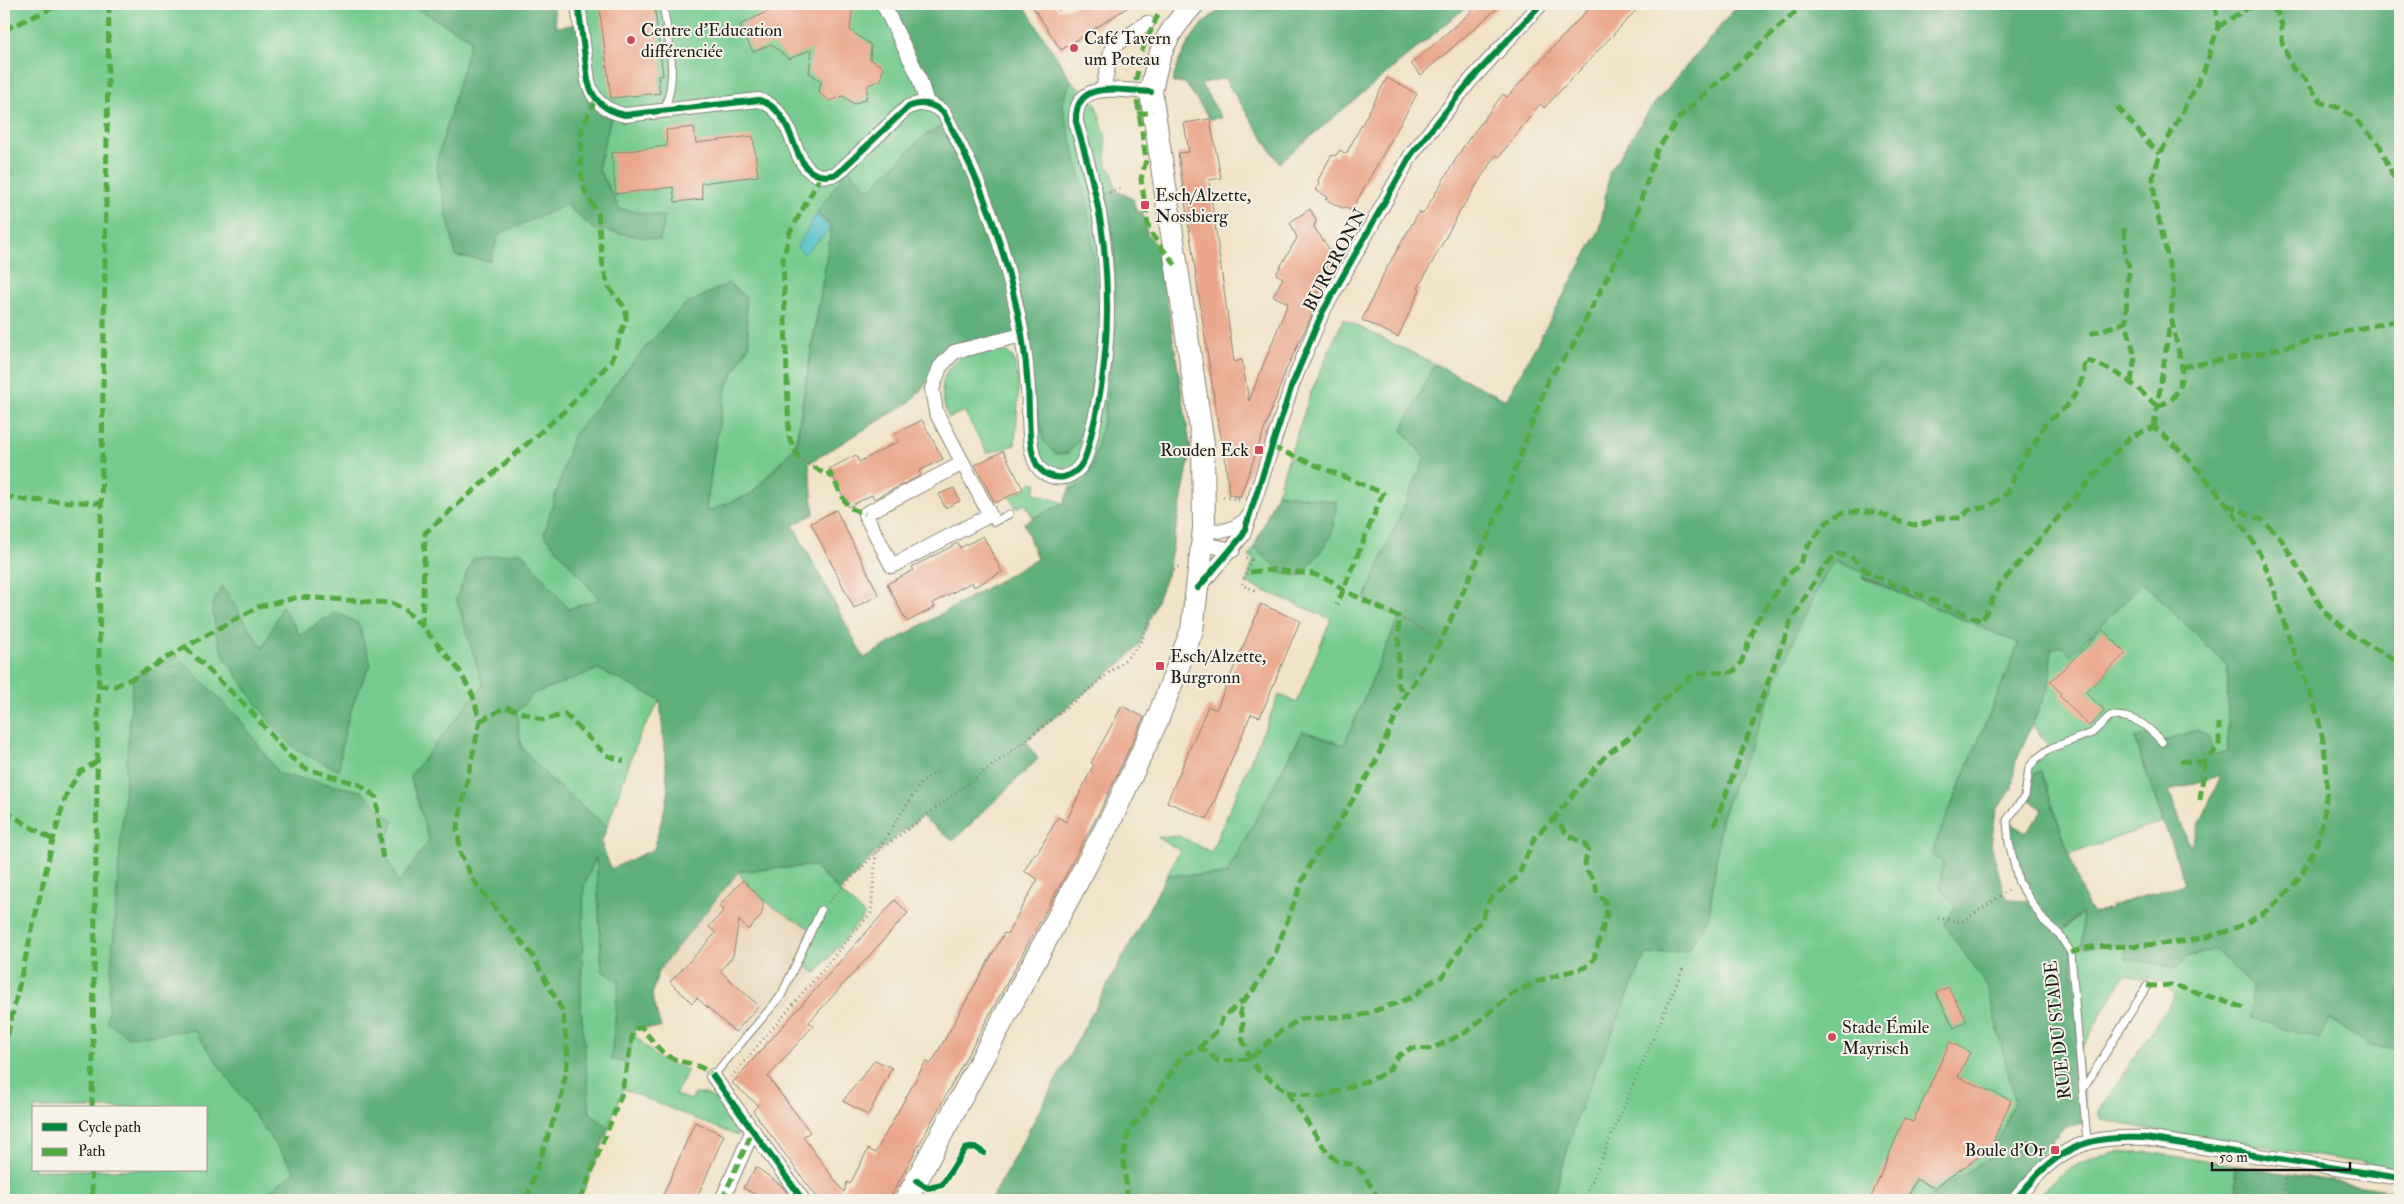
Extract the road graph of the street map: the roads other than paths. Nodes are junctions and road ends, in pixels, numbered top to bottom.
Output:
1 (578, 4) edge
2 (663, 4) edge
3 (883, 4) edge
4 (1193, 4) edge
5 (1541, 4) edge
6 (1147, 24) dead end
7 (1103, 90) junction
8 (1151, 92) junction
9 (927, 103) junction
10 (664, 110) junction
11 (1022, 335) junction
12 (963, 463) junction
13 (1010, 514) dead end
14 (990, 515) junction
15 (1250, 516) junction
16 (1204, 536) junction
17 (1239, 554) junction
18 (1198, 588) junction
19 (2162, 742) dead end
20 (821, 910) road end
21 (2147, 986) dead end
22 (713, 1076) joint
23 (2084, 1089) junction
24 (753, 1130) junction
25 (2087, 1141) junction
26 (2400, 1178) edge
27 (722, 1200) edge
28 (803, 1200) edge
29 (906, 1200) edge
30 (2015, 1200) edge

1 - 10 street
2 - 10 lane
3 - 9 street
4 - 8 main road
5 - 15 street, BURGRONN
6 - 7 street
7 - 8 street
7 - 11 street
8 - 16 main road
9 - 10 street
9 - 11 street
11 - 12 street
12 - 14 street
12 - 14 street
13 - 14 lane
15 - 16 street
15 - 17 street, BURGRONN
16 - 17 street
16 - 18 main road
17 - 18 street, BURGRONN
18 - 29 main road
19 - 23 lane, RUE DU STADE
20 - 22 lane
21 - 23 lane
22 - 24 street
23 - 25 lane, RUE DU STADE
24 - 27 street
24 - 28 street
25 - 26 street
25 - 30 street

